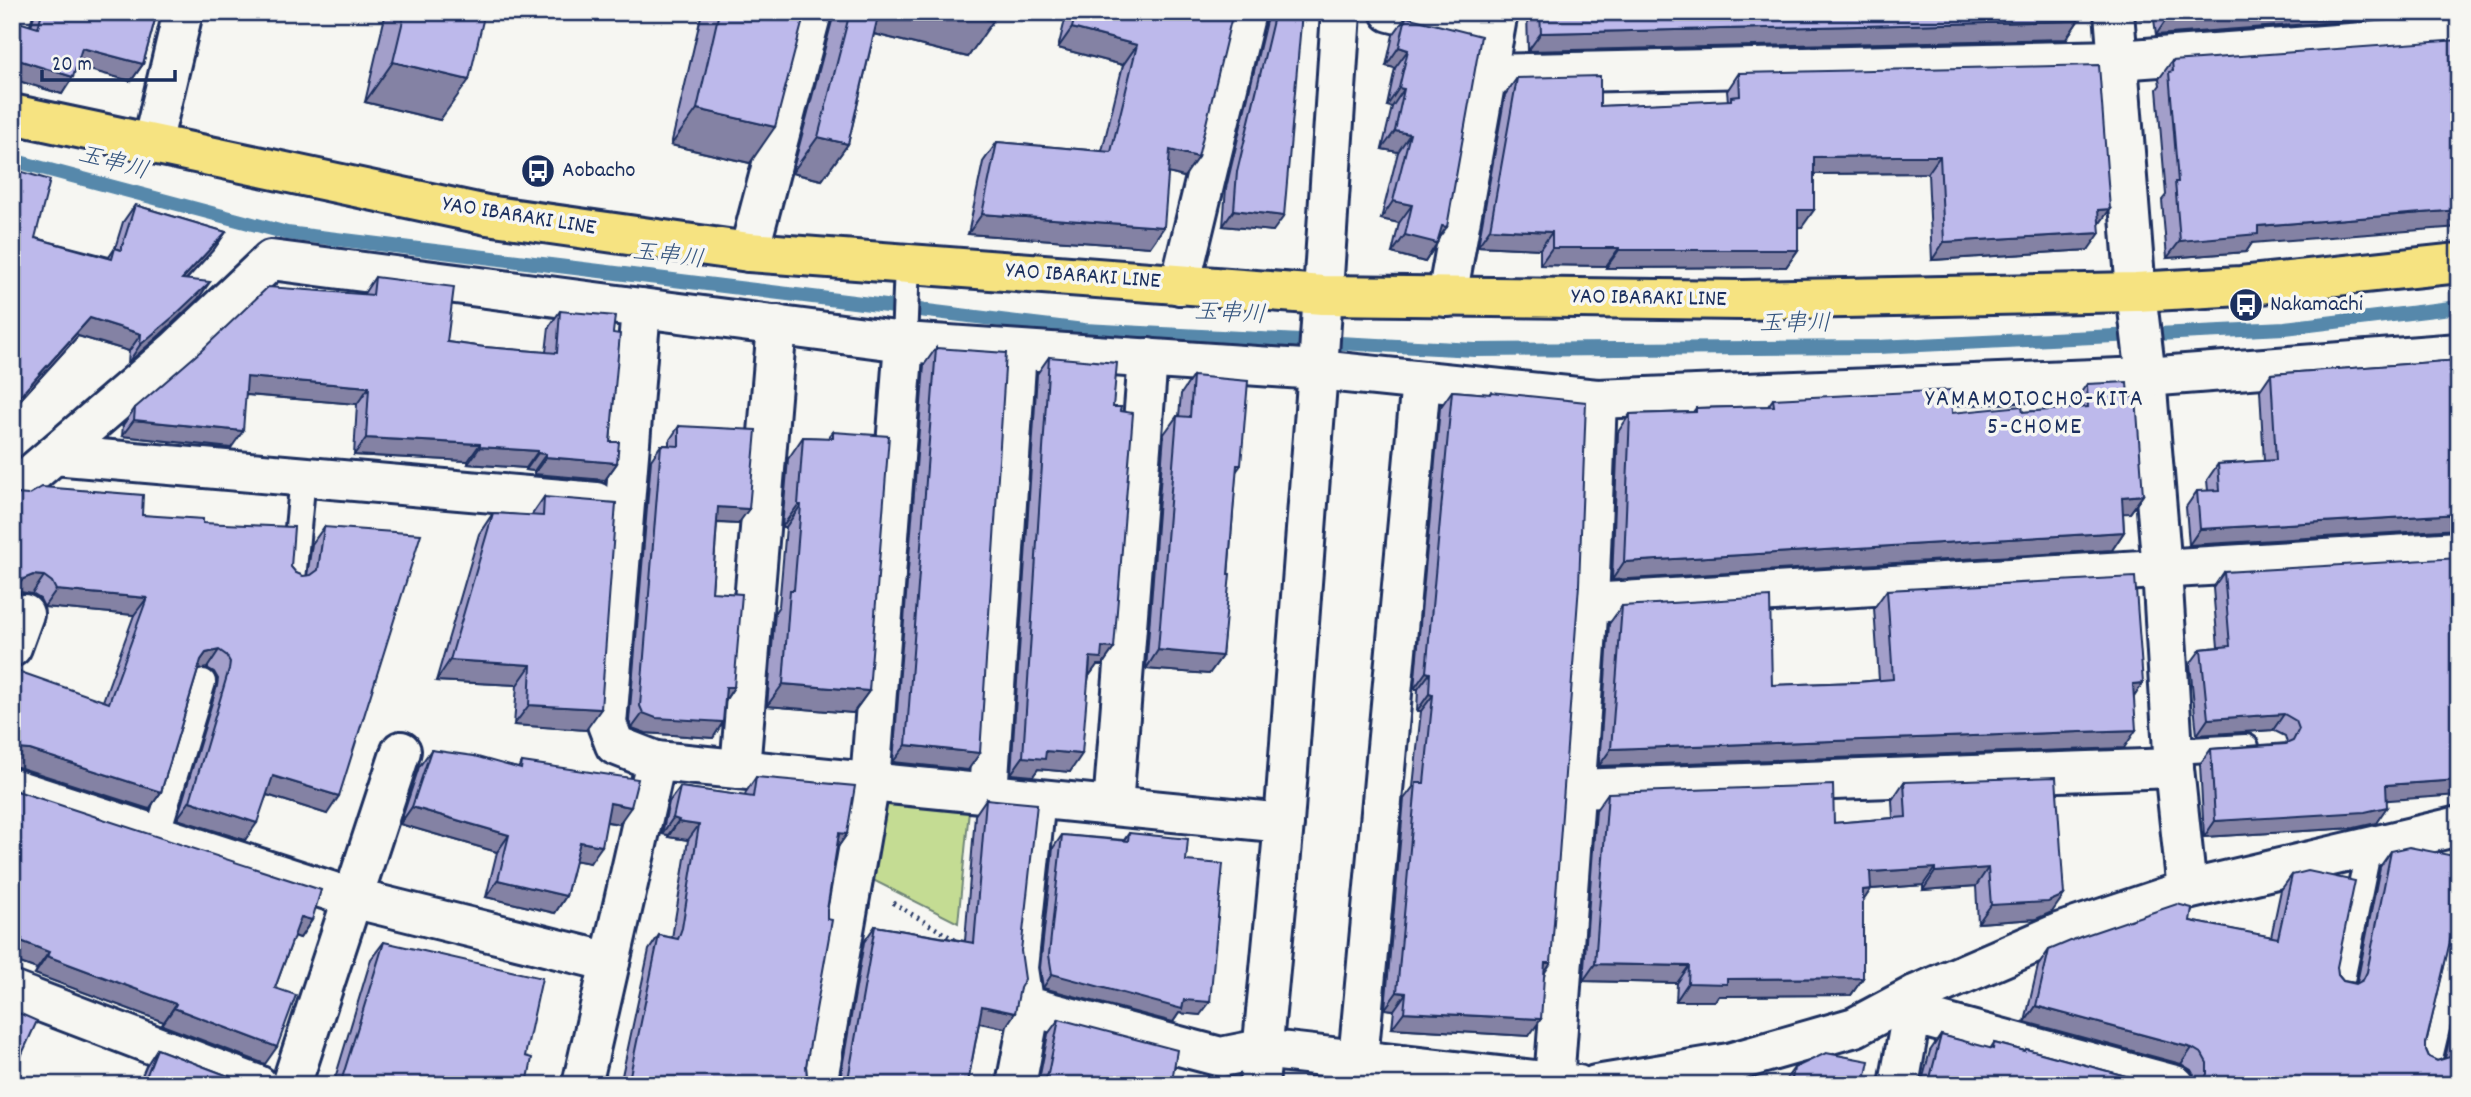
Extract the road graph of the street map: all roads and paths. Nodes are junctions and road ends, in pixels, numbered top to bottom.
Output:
1 (183, 12) edge
2 (812, 12) edge
3 (1247, 12) edge
4 (1341, 12) edge
5 (1390, 12) edge
6 (2114, 12) edge
7 (2459, 35) edge
8 (1493, 41) edge
9 (2118, 60) junction
10 (12, 114) edge
11 (152, 144) junction
12 (749, 252) junction
13 (2459, 263) edge
14 (907, 278) junction
15 (1180, 285) junction
16 (1447, 297) junction
17 (2137, 298) junction
18 (1322, 304) junction
19 (641, 308) junction
20 (777, 325) junction
21 (904, 333) junction
22 (1017, 350) junction
23 (2459, 353) edge
24 (1148, 358) junction
25 (1318, 368) junction
26 (2145, 371) junction
27 (1421, 381) junction
28 (1597, 399) junction
29 (54, 455) junction
30 (303, 477) junction
31 (12, 491) edge
32 (625, 504) junction
33 (2459, 551) edge
34 (2162, 570) junction
35 (293, 579) edge
36 (1589, 603) junction
37 (203, 682) edge
38 (2273, 745) edge
39 (401, 751) dead end
40 (2173, 759) junction
41 (656, 761) junction
42 (740, 769) junction
43 (870, 782) junction
44 (12, 788) edge
45 (1576, 789) junction
46 (988, 794) junction
47 (1043, 799) junction
48 (1113, 806) junction
49 (1284, 823) junction
50 (2459, 826) edge
51 (158, 835) junction
52 (2369, 847) junction
53 (852, 883) junction
54 (2187, 890) junction
55 (352, 898) junction
56 (2459, 935) edge
57 (966, 946) edge
58 (610, 962) junction
59 (2341, 985) edge
60 (12, 991) edge
61 (1913, 1005) junction
62 (1031, 1007) junction
63 (1358, 1060) junction
64 (2429, 1062) edge
65 (1260, 1067) edge
66 (1567, 1083) edge
67 (258, 1085) edge
68 (291, 1085) edge
69 (582, 1085) edge
70 (817, 1085) edge
71 (1016, 1085) edge
72 (1596, 1085) edge
73 (1899, 1085) edge
74 (2175, 1085) edge

1 - 11 street
2 - 12 street
3 - 15 street
4 - 18 street
5 - 8 street
6 - 9 street
7 - 9 street
8 - 9 street
8 - 16 street
9 - 17 street
10 - 11 main road, YAO IBARAKI LINE
11 - 12 main road, YAO IBARAKI LINE
12 - 14 main road, YAO IBARAKI LINE
13 - 17 main road, YAO IBARAKI LINE
14 - 15 main road, YAO IBARAKI LINE
14 - 21 lane
15 - 18 main road, YAO IBARAKI LINE
16 - 17 main road, YAO IBARAKI LINE
16 - 18 main road, YAO IBARAKI LINE
17 - 26 street
18 - 25 street
19 - 20 street
19 - 29 street
19 - 32 street
20 - 21 street
20 - 42 street
21 - 22 street
21 - 43 street
22 - 24 street
22 - 46 street
23 - 26 street
24 - 25 street
24 - 48 street
25 - 27 street
25 - 49 street
26 - 28 street
26 - 34 street
27 - 28 street
27 - 63 street
28 - 36 street
29 - 30 street
29 - 31 street
30 - 32 street
30 - 35 lane
32 - 41 street
33 - 34 street
34 - 36 street
34 - 40 street
36 - 45 street
37 - 51 lane
38 - 40 lane
39 - 55 street
40 - 45 street
40 - 54 street
41 - 42 street
41 - 58 street
42 - 43 street
43 - 46 street
43 - 53 street
44 - 51 street
45 - 66 street
46 - 47 street
47 - 48 street
47 - 62 lane
48 - 49 street
49 - 65 street
50 - 52 street
51 - 55 street
52 - 54 street
52 - 59 lane
53 - 57 path
53 - 70 street
54 - 61 street
55 - 58 street
55 - 68 street
56 - 64 lane
58 - 69 street
60 - 67 street
61 - 72 street
61 - 73 street
61 - 74 street
62 - 65 street
62 - 71 street
63 - 65 street
63 - 66 street

